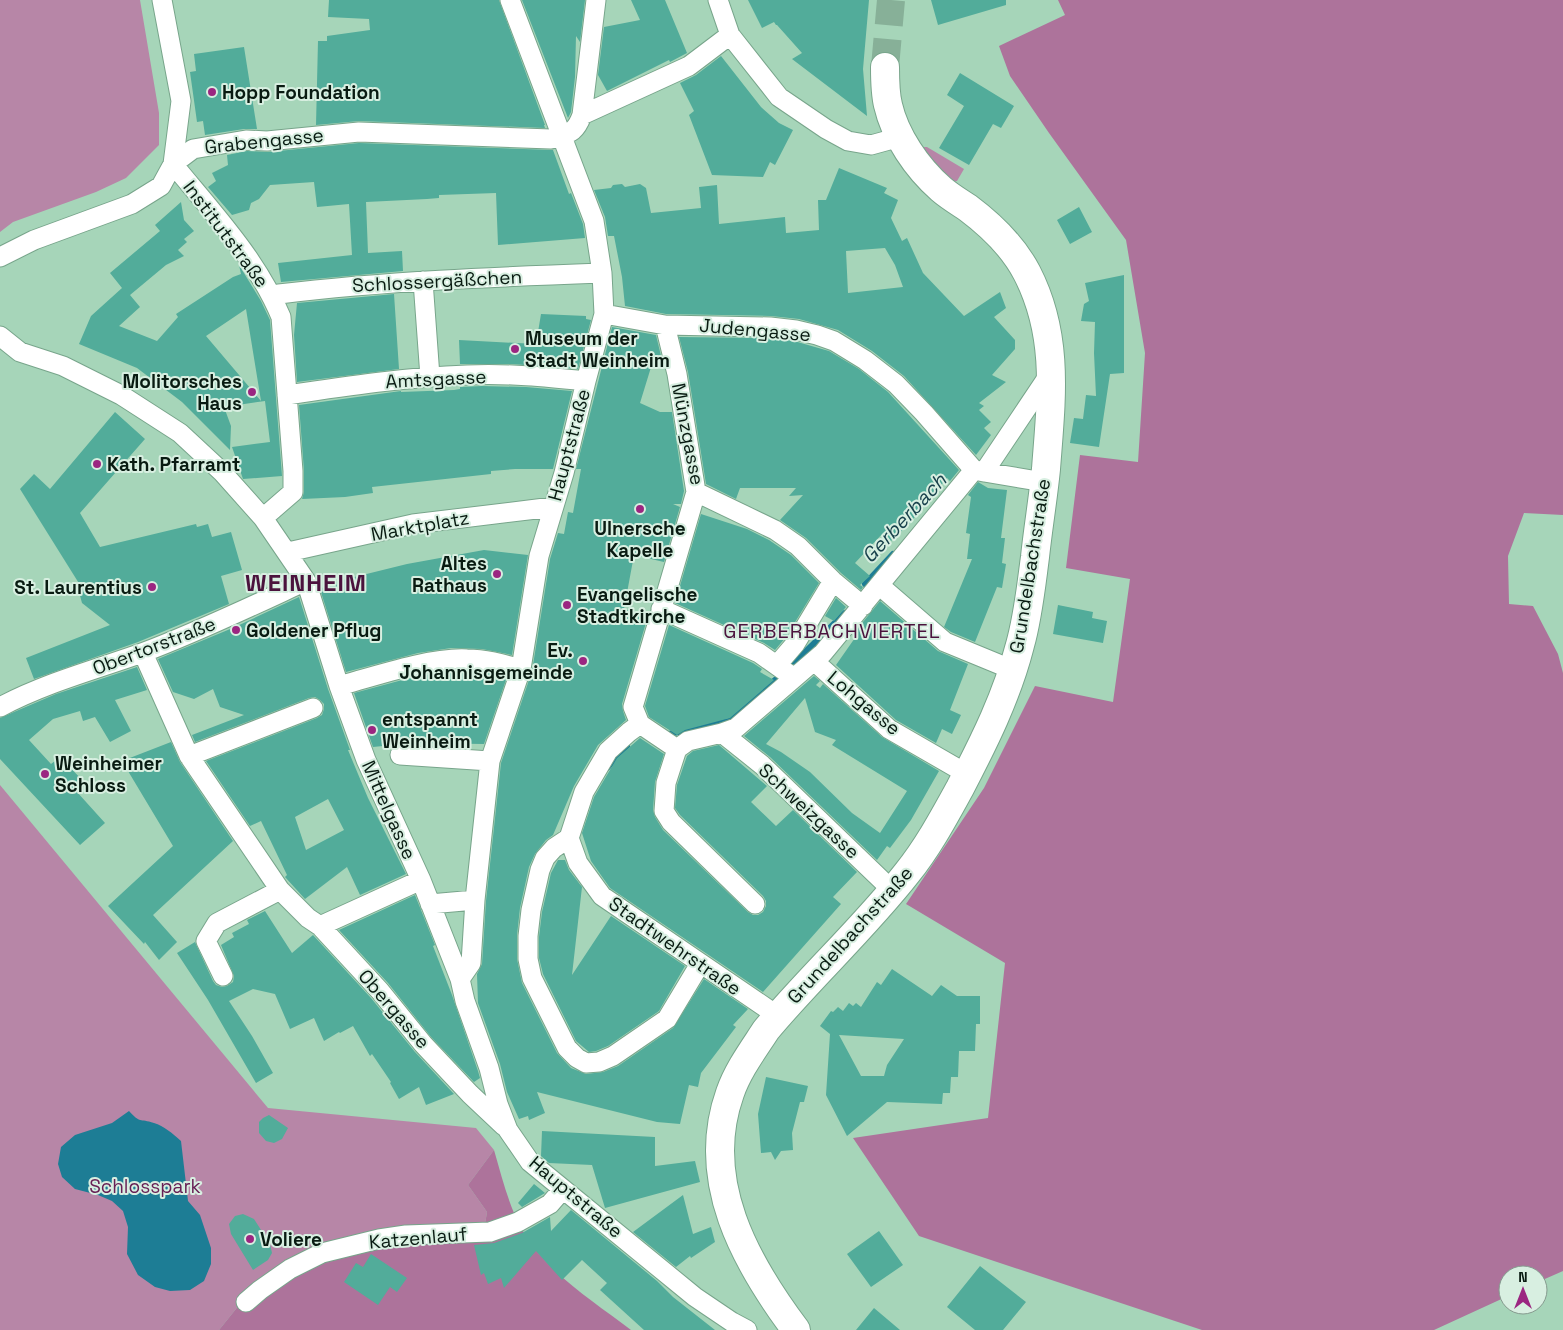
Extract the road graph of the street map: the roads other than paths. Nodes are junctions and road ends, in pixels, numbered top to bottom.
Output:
1 (162, 0) edge
2 (510, 0) edge
3 (596, 0) edge
4 (718, 0) edge
5 (730, 35) junction
6 (885, 67) tunnel mouth
7 (582, 115) junction
8 (561, 135) junction
9 (900, 136) junction
10 (173, 164) junction
11 (0, 257) edge
12 (602, 273) junction
13 (423, 281) junction
14 (273, 297) junction
15 (604, 314) junction
16 (665, 325) junction
17 (0, 336) edge
18 (1052, 371) junction
19 (430, 378) junction
20 (586, 381) junction
21 (287, 395) junction
22 (979, 471) junction
23 (1044, 482) junction
24 (696, 492) junction
25 (553, 507) junction
26 (263, 518) junction
27 (288, 552) junction
28 (833, 580) junction
29 (306, 581) junction
30 (879, 585) junction
31 (863, 606) junction
32 (661, 609) junction
33 (143, 653) junction
34 (814, 661) junction
35 (777, 665) junction
36 (520, 669) junction
37 (1013, 670) junction
38 (793, 677) junction
39 (339, 686) junction
40 (0, 707) edge
41 (313, 708) dead end
42 (640, 724) junction
43 (722, 733) junction
44 (677, 749) junction
45 (400, 755) dead end
46 (189, 756) junction
47 (490, 761) junction
48 (967, 774) junction
49 (568, 838) junction
50 (421, 880) junction
51 (280, 890) junction
52 (893, 891) junction
53 (475, 900) junction
54 (430, 904) junction
55 (755, 904) dead end
56 (320, 926) junction
57 (700, 964) junction
58 (223, 976) dead end
59 (460, 979) junction
60 (778, 1016) junction
61 (508, 1130) junction
62 (563, 1189) junction
63 (246, 1302) dead end
64 (747, 1330) edge
65 (796, 1330) edge

1 - 10 street, Institutstraße
2 - 8 street, Hauptstraße
3 - 7 street
4 - 5 street
5 - 7 street
5 - 9 street
6 - 9 main road, Grundelbachstraße
7 - 8 street
8 - 10 street, Grabengasse
8 - 12 street, Hauptstraße
9 - 18 main road, Grundelbachstraße
10 - 11 street, Grabengasse
10 - 14 street, Institutstraße
12 - 13 street, Schlossergäßchen
12 - 15 street, Hauptstraße
13 - 14 street, Schlossergäßchen
13 - 19 street
14 - 21 street, Institutstraße
15 - 16 street, Judengasse
15 - 20 street, Hauptstraße
16 - 22 street, Judengasse
16 - 24 street, Münzgasse
17 - 26 street, Mittelgasse
18 - 22 street
18 - 23 main road, Grundelbachstraße
19 - 20 street, Amtsgasse
19 - 21 street, Amtsgasse
20 - 25 street, Hauptstraße
21 - 26 street, Institutstraße
22 - 23 street
22 - 30 street
23 - 37 main road, Grundelbachstraße
24 - 28 street, Münzgasse
24 - 32 street
25 - 27 street, Marktplatz
25 - 36 street, Hauptstraße
26 - 27 street, Mittelgasse
27 - 29 street, Mittelgasse
28 - 31 street, Münzgasse
28 - 35 street
29 - 33 street, Obertorstraße
29 - 39 street, Mittelgasse
30 - 31 street
30 - 37 street
31 - 34 street
32 - 35 street
32 - 42 street
33 - 40 street, Obertorstraße
33 - 46 street, Obergasse
34 - 38 street
34 - 48 street, Lohgasse
35 - 38 street
36 - 39 street
36 - 47 street, Hauptstraße
37 - 48 main road, Grundelbachstraße
38 - 43 street
39 - 50 street, Mittelgasse
41 - 46 street
42 - 44 street
42 - 49 street
43 - 44 street
43 - 52 street, Schweizgasse
44 - 55 street
45 - 47 street
46 - 51 street, Obergasse
47 - 53 street, Hauptstraße
48 - 52 main road, Grundelbachstraße
49 - 57 street, Stadtwehrstraße
49 - 57 street
50 - 54 street, Mittelgasse
50 - 56 street
51 - 56 street, Obergasse
51 - 58 street
52 - 60 main road, Grundelbachstraße
53 - 54 street
53 - 59 street, Hauptstraße
54 - 59 street, Mittelgasse
56 - 61 street, Obergasse
57 - 60 street, Stadtwehrstraße
59 - 61 street, Hauptstraße
60 - 65 main road, Grundelbachstraße
61 - 62 street, Hauptstraße
62 - 63 street, Katzenlauf
62 - 64 street, Hauptstraße

